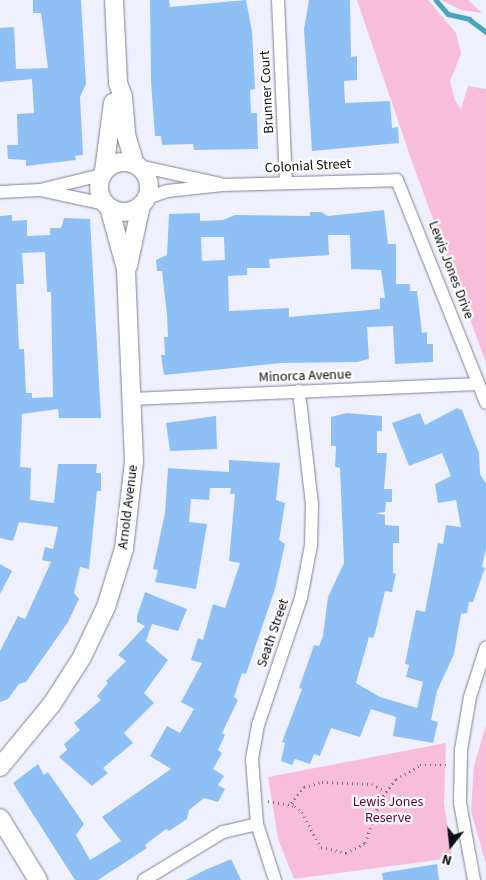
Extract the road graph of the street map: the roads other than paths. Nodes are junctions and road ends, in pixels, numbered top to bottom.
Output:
1 (114, 0) edge
2 (278, 0) edge
3 (118, 83) junction
4 (137, 165) junction
5 (102, 173) junction
6 (394, 179) joint
7 (286, 182) junction
8 (223, 185) junction
9 (40, 190) junction
10 (0, 192) edge
11 (144, 202) junction
12 (107, 205) junction
13 (126, 269) junction
14 (478, 384) junction
15 (299, 392) junction
16 (132, 399) junction
17 (486, 404) edge
18 (486, 647) edge
19 (8, 748) edge
20 (0, 768) edge
21 (0, 818) edge
22 (256, 824) junction
23 (38, 880) edge
24 (144, 880) edge
25 (275, 880) edge
26 (474, 880) edge

1 - 3 street
2 - 7 street, Brunner Court
3 - 4 street
3 - 5 street
4 - 5 street
4 - 8 street, Colonial Street
4 - 11 street
5 - 9 street
5 - 12 street
6 - 7 street, Colonial Street
6 - 14 street, Lewis Jones Drive
7 - 8 street, Colonial Street
8 - 11 street, Colonial Street
9 - 10 street
9 - 12 street
11 - 12 street
11 - 13 street, Arnold Avenue
12 - 13 street, Arnold Avenue
13 - 16 street, Arnold Avenue
14 - 15 street, Minorca Avenue
14 - 17 street, Lewis Jones Drive
15 - 16 street, Minorca Avenue
15 - 22 street, Seath Street
16 - 19 street, Arnold Avenue
18 - 26 street
19 - 20 street, Arnold Avenue
21 - 23 street
22 - 24 street
22 - 25 street, Seath Street

